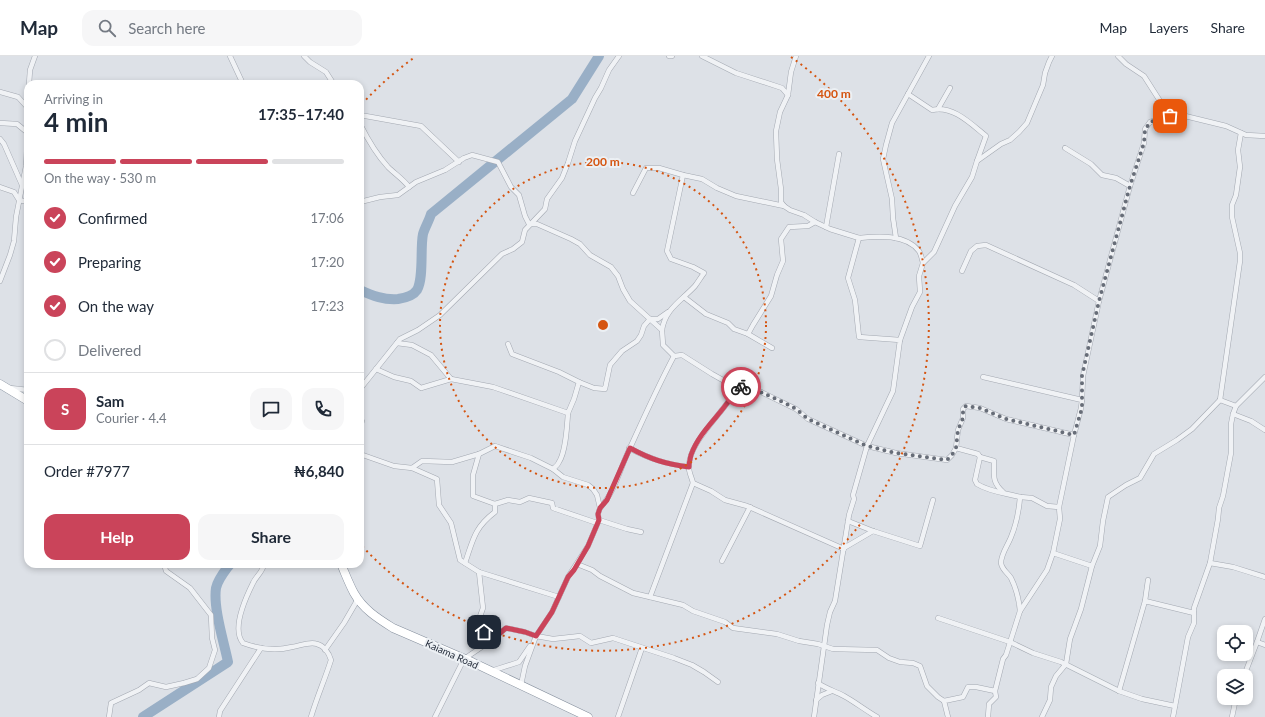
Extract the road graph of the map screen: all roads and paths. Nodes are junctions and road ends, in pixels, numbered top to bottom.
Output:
1 (35, 56) edge
2 (230, 56) edge
3 (304, 56) edge
4 (619, 56) edge
5 (702, 56) edge
6 (796, 56) edge
7 (929, 56) edge
8 (1052, 56) edge
9 (1118, 56) edge
10 (29, 80) edge
11 (241, 80) edge
12 (331, 80) edge
13 (950, 88) dead end
14 (0, 92) edge
15 (908, 94) junction
16 (788, 95) junction
17 (24, 104) edge
18 (938, 109) junction
19 (1177, 114) junction
20 (364, 116) edge
21 (0, 123) edge
22 (24, 129) edge
23 (364, 131) edge
24 (1241, 133) junction
25 (1265, 136) edge
26 (0, 139) edge
27 (1065, 148) dead end
28 (839, 154) dead end
29 (977, 161) junction
30 (459, 162) junction
31 (683, 175) junction
32 (24, 176) edge
33 (22, 185) junction
34 (1130, 186) junction
35 (0, 187) edge
36 (409, 187) junction
37 (633, 193) dead end
38 (19, 200) junction
39 (24, 201) edge
40 (364, 201) edge
41 (784, 206) junction
42 (815, 222) junction
43 (530, 224) junction
44 (826, 227) junction
45 (859, 238) junction
46 (896, 238) junction
47 (923, 263) junction
48 (962, 270) dead end
49 (0, 281) edge
50 (684, 297) junction
51 (1099, 301) junction
52 (668, 312) junction
53 (650, 320) junction
54 (662, 330) junction
55 (748, 334) junction
56 (900, 340) junction
57 (397, 343) junction
58 (508, 344) dead end
59 (772, 348) dead end
60 (674, 356) junction
61 (376, 369) junction
62 (983, 377) dead end
63 (1265, 377) edge
64 (451, 379) junction
65 (579, 382) junction
66 (364, 384) edge
67 (2, 386) edge
68 (737, 388) junction
69 (24, 389) edge
70 (24, 399) edge
71 (1082, 400) junction
72 (1220, 400) junction
73 (1236, 406) junction
74 (568, 413) junction
75 (1233, 414) junction
76 (1265, 430) edge
77 (1074, 435) junction
78 (867, 446) junction
79 (630, 448) junction
80 (956, 448) junction
81 (479, 454) junction
82 (364, 455) edge
83 (980, 457) junction
84 (689, 467) junction
85 (412, 468) junction
86 (553, 469) junction
87 (693, 483) junction
88 (1003, 492) junction
89 (1020, 497) junction
90 (933, 500) dead end
91 (495, 504) junction
92 (1059, 507) junction
93 (600, 508) junction
94 (750, 508) junction
95 (848, 521) junction
96 (598, 522) junction
97 (872, 531) junction
98 (641, 532) dead end
99 (844, 549) junction
100 (1053, 553) junction
101 (722, 561) dead end
102 (465, 563) junction
103 (1210, 563) junction
104 (577, 564) junction
105 (1092, 566) junction
106 (165, 568) edge
107 (263, 568) edge
108 (343, 568) edge
109 (479, 572) junction
110 (1265, 577) edge
111 (1148, 580) dead end
112 (650, 596) junction
113 (559, 597) junction
114 (358, 599) junction
115 (1145, 602) junction
116 (1020, 611) junction
117 (1194, 613) junction
118 (938, 618) dead end
119 (1265, 619) edge
120 (536, 636) junction
121 (492, 640) junction
122 (1010, 642) junction
123 (1257, 642) junction
124 (1265, 645) edge
125 (825, 646) junction
126 (261, 648) junction
127 (642, 648) junction
128 (325, 650) junction
129 (464, 659) junction
130 (1066, 664) junction
131 (1247, 669) edge
132 (491, 671) junction
133 (718, 682) dead end
134 (818, 683) junction
135 (521, 685) junction
136 (832, 691) junction
137 (995, 691) junction
138 (1119, 691) junction
139 (816, 700) junction
140 (944, 701) junction
141 (1235, 705) edge
142 (1176, 706) junction
143 (108, 717) edge
144 (219, 717) edge
145 (311, 717) edge
146 (435, 717) edge
147 (588, 717) edge
148 (618, 717) edge
149 (814, 717) edge
150 (877, 717) edge
151 (948, 717) edge
152 (988, 717) edge
153 (1042, 717) edge
154 (1173, 717) edge
155 (1232, 717) edge

1 - 10 street
2 - 11 street
3 - 12 street
4 - 43 street
5 - 16 street
6 - 16 street
7 - 15 street
8 - 29 street
9 - 19 street
13 - 18 street
14 - 17 street
15 - 18 street
15 - 46 street
16 - 41 street
18 - 29 street
19 - 24 street
19 - 34 street
20 - 30 street
21 - 22 street
23 - 36 street
24 - 25 street
24 - 72 street
26 - 33 street
27 - 34 street
28 - 44 street
29 - 47 street
30 - 36 street
30 - 43 street
31 - 37 street
31 - 41 street
31 - 50 street
32 - 33 street
33 - 38 street
34 - 51 street
35 - 38 street
36 - 40 street
38 - 39 street
38 - 49 street
41 - 42 street
42 - 44 street
42 - 55 street
43 - 53 street
43 - 57 street
44 - 45 street
45 - 46 street
45 - 56 street
46 - 47 street
47 - 56 street
48 - 51 street
50 - 52 street
50 - 55 street
51 - 71 street
52 - 53 street
52 - 54 street
53 - 54 street
53 - 65 street
54 - 60 street
55 - 59 street
56 - 78 street
57 - 61 street
57 - 64 street
58 - 65 street
60 - 68 street
60 - 79 street
61 - 64 street
61 - 66 street
62 - 71 street
63 - 73 street
64 - 74 street
65 - 74 street
67 - 69 street
67 - 70 highway
68 - 78 street
68 - 84 street
71 - 77 street
72 - 73 street
72 - 105 street
73 - 75 street
74 - 86 street
75 - 76 street
75 - 103 street
77 - 80 street
77 - 92 street
78 - 80 street
78 - 95 street
79 - 84 street
79 - 93 street
80 - 83 street
81 - 85 street
81 - 86 street
81 - 91 street
82 - 85 street
83 - 88 street
83 - 88 street
84 - 87 street
85 - 102 street
86 - 93 street
87 - 94 street
87 - 112 street
88 - 89 street
89 - 92 street
89 - 116 street
90 - 97 street
91 - 96 street
91 - 102 street
92 - 100 street
93 - 96 street
94 - 99 street
94 - 101 street
95 - 97 street
95 - 99 street
96 - 98 street
96 - 104 street
97 - 99 street
99 - 125 street
100 - 105 street
100 - 116 street
102 - 109 street
103 - 110 street
103 - 117 street
104 - 112 street
104 - 113 street
105 - 130 street
106 - 143 street
107 - 126 street
108 - 114 highway, Kaiama Road
109 - 113 street
109 - 121 street
111 - 115 street
112 - 125 street
113 - 120 street
114 - 128 street
114 - 129 highway, Kaiama Road
115 - 117 street
115 - 138 street
116 - 122 street
117 - 142 street
118 - 122 street
119 - 123 street
120 - 121 street
120 - 127 street
120 - 132 street
120 - 135 street
121 - 129 street
122 - 130 street
122 - 137 street
123 - 124 street
123 - 131 street
125 - 134 street
125 - 140 street
126 - 128 street
126 - 144 street
127 - 133 street
127 - 148 street
128 - 145 street
129 - 132 highway, Kaiama Road
129 - 146 street
130 - 138 street
130 - 153 street
132 - 135 highway, Kaiama Road
134 - 136 street
134 - 139 street
135 - 147 highway, Kaiama Road
136 - 139 street
136 - 150 street
137 - 140 street
137 - 152 street
138 - 142 street
139 - 149 street
140 - 151 street
141 - 155 street
142 - 154 street

